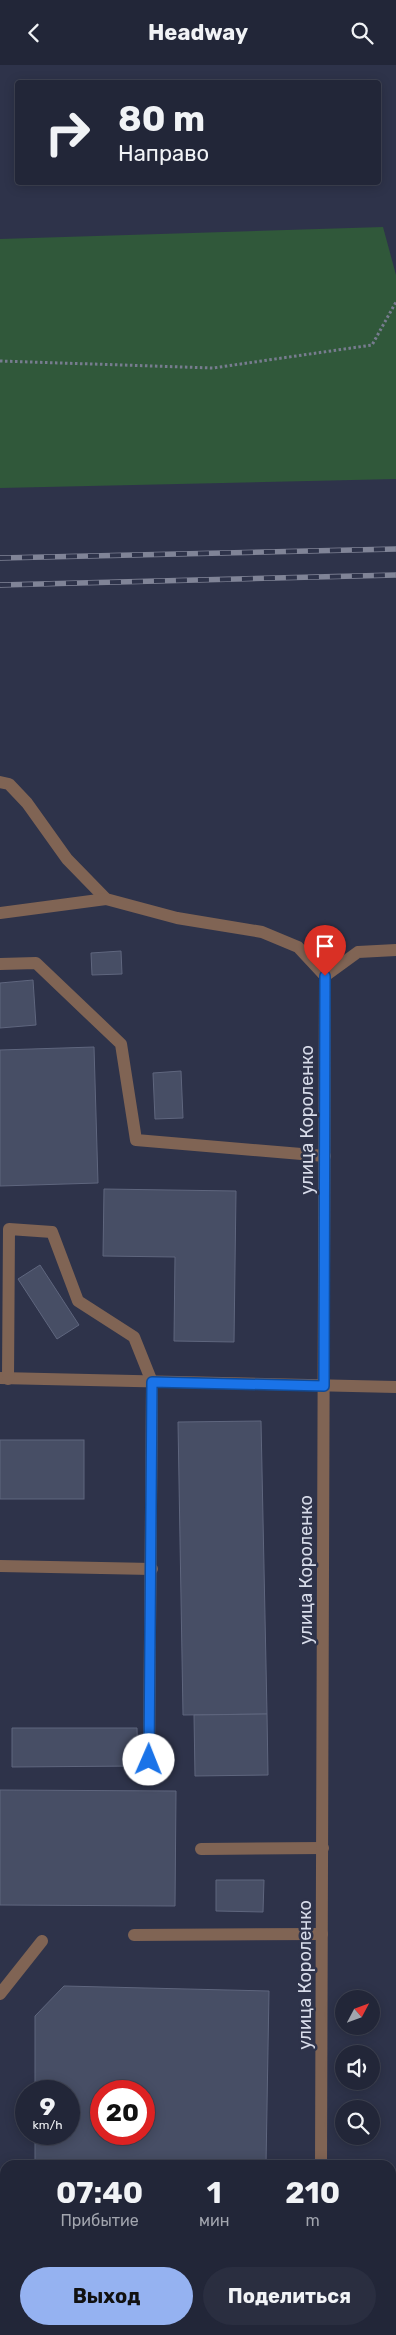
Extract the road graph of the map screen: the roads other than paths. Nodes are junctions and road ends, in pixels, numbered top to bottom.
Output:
1 (0, 782) edge
2 (106, 899) junction
3 (0, 913) edge
4 (396, 950) edge
5 (0, 964) edge
6 (325, 976) junction
7 (325, 1156) junction
8 (4, 1378) edge
9 (152, 1382) junction
10 (324, 1386) junction
11 (396, 1387) edge
12 (0, 1566) edge
13 (152, 1569) junction
14 (149, 1760) dead end
15 (201, 1849) dead end
16 (323, 1849) junction
17 (322, 1934) junction
18 (134, 1935) dead end
19 (42, 1941) dead end
20 (0, 1994) edge
21 (321, 2160) edge

1 - 2 street
2 - 3 street
2 - 6 street
4 - 6 street
5 - 7 street
6 - 7 street, улица Короленко
7 - 10 street, улица Короленко
8 - 9 street
8 - 9 street
9 - 10 street
9 - 13 street
10 - 11 street
10 - 16 street, улица Короленко
12 - 13 street
13 - 14 street
15 - 16 street
16 - 17 street, улица Короленко
17 - 18 street
17 - 21 street, улица Короленко
19 - 20 street

